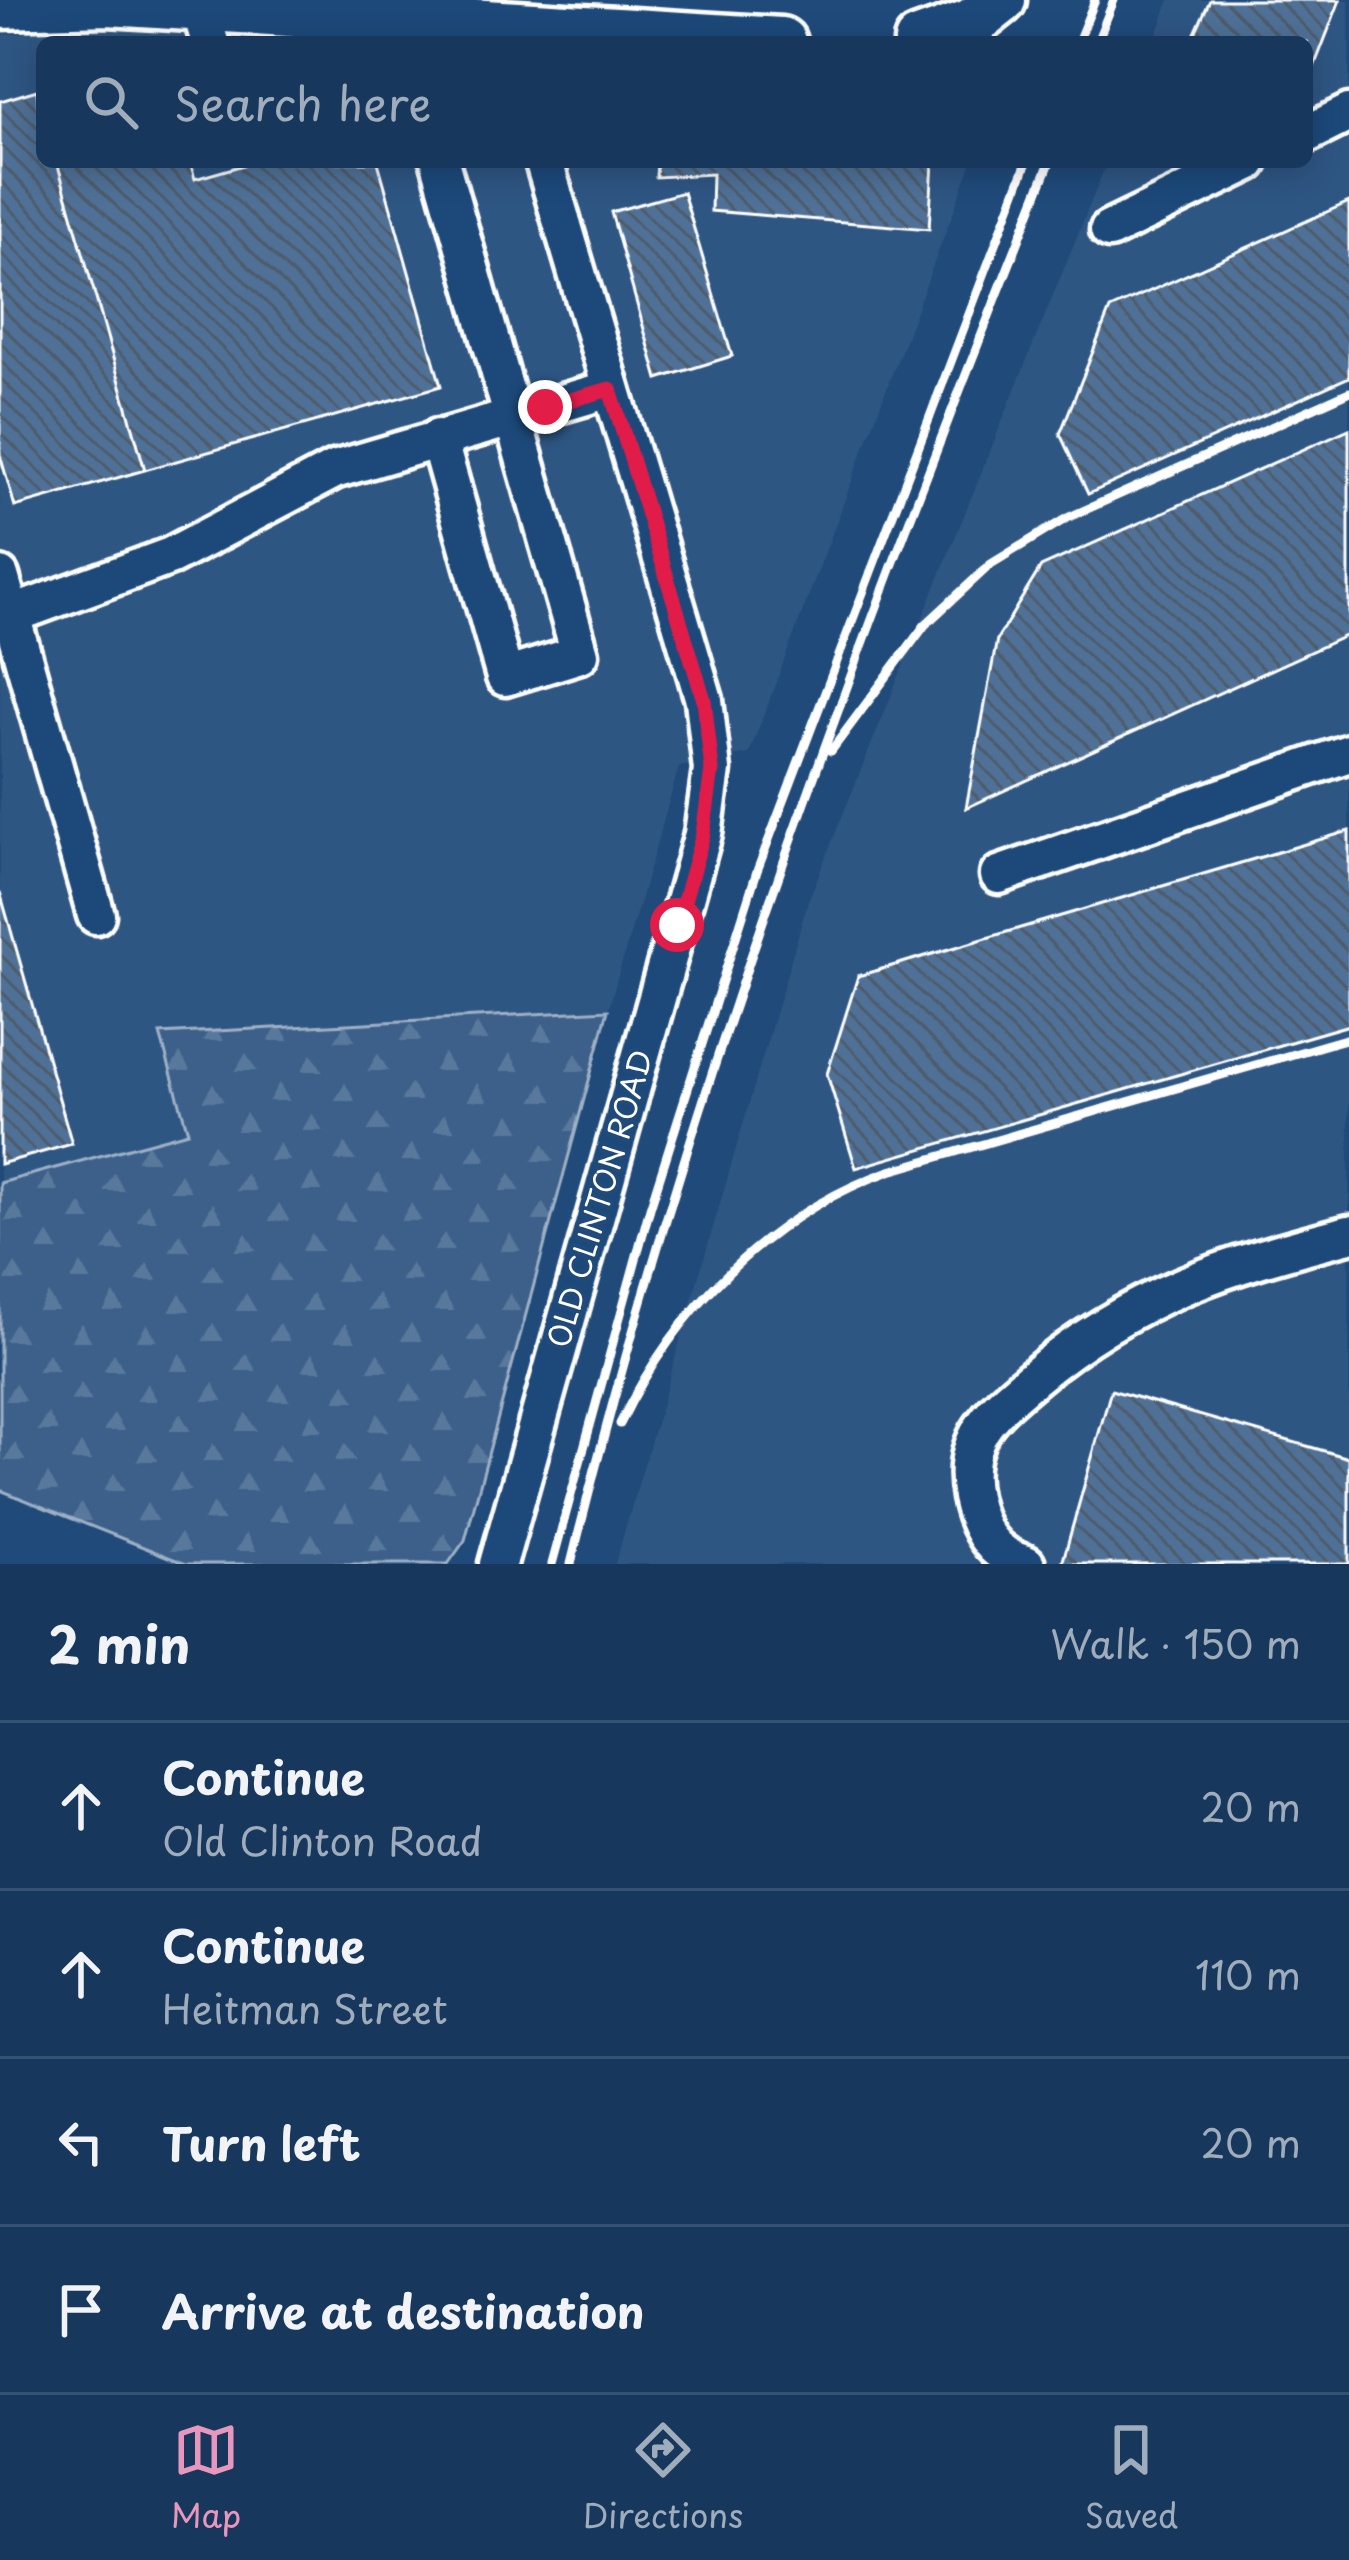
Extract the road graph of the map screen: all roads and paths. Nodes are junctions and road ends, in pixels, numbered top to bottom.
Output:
1 (1001, 0) edge
2 (0, 4) edge
3 (205, 24) edge
4 (512, 35) edge
5 (550, 36) edge
6 (936, 36) edge
7 (1349, 113) edge
8 (1313, 131) edge
9 (442, 168) edge
10 (546, 168) edge
11 (1237, 168) edge
12 (1109, 230) dead end
13 (610, 389) junction
14 (512, 417) junction
15 (438, 438) junction
16 (0, 576) edge
17 (11, 615) junction
18 (1349, 753) edge
19 (999, 875) dead end
20 (96, 915) dead end
21 (1349, 1234) edge
22 (498, 1564) edge
23 (1026, 1564) edge

1 - 6 main road
2 - 3 main road
3 - 4 main road
4 - 5 main road
7 - 8 lane
9 - 14 lane
10 - 13 lane, OLD CLINTON ROAD
11 - 12 lane
13 - 14 lane
13 - 22 lane, OLD CLINTON ROAD
14 - 15 lane
14 - 15 lane
15 - 17 lane
16 - 17 lane
17 - 20 lane
18 - 19 lane
21 - 23 lane

